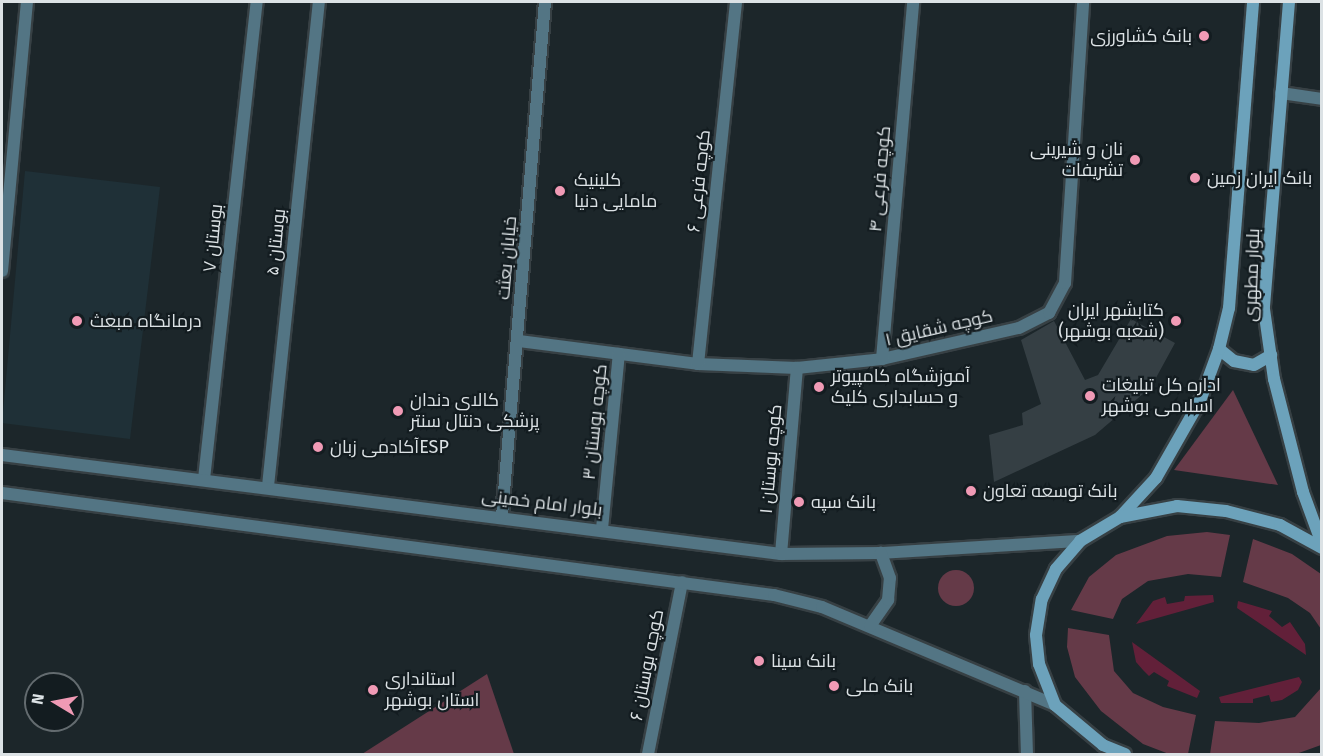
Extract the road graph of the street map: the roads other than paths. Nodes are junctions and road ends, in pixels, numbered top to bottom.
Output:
1 (27, 2) edge
2 (257, 2) edge
3 (319, 2) edge
4 (545, 2) edge
5 (736, 2) edge
6 (913, 2) edge
7 (1083, 2) edge
8 (1253, 2) edge
9 (1289, 2) edge
10 (1281, 93) junction
11 (1322, 99) edge
12 (2, 271) edge
13 (519, 341) junction
14 (1219, 350) junction
15 (619, 354) junction
16 (1271, 355) junction
17 (882, 359) junction
18 (698, 364) junction
19 (797, 368) junction
20 (2, 455) edge
21 (204, 479) junction
22 (268, 486) junction
23 (2, 493) edge
24 (502, 516) junction
25 (1120, 517) junction
26 (602, 529) junction
27 (1080, 541) junction
28 (1322, 546) edge
29 (881, 553) junction
30 (781, 554) junction
31 (681, 582) junction
32 (870, 627) junction
33 (1024, 691) junction
34 (1055, 705) junction
35 (1105, 750) edge
36 (648, 754) edge
37 (1027, 754) edge
38 (1125, 754) edge

1 - 12 street
2 - 21 street, بوستان ۷
3 - 22 street, بوستان ۵
4 - 13 street, خیابان بعثت
5 - 18 street, کوچه فرعی ۶
6 - 17 street, کوچه فرعی ۴
7 - 17 street, کوچه شقایق ۱
8 - 14 main road, بلوار مطهری
9 - 10 main road, بلوار مطهری
10 - 11 street
10 - 16 main road, بلوار مطهری
13 - 15 street, کوچه شقایق ۱
13 - 24 street, خیابان بعثت
14 - 16 main road
14 - 25 main road, بلوار مطهری
15 - 18 street, کوچه شقایق ۱
15 - 26 street, کوچه بوستان ۳
16 - 28 main road, بلوار مطهری
17 - 19 street, کوچه شقایق ۱
18 - 19 street, کوچه شقایق ۱
19 - 30 street, کوچه بوستان ۱
20 - 21 street, بلوار امام خمینی
21 - 22 street, بلوار امام خمینی
22 - 24 street, بلوار امام خمینی
23 - 31 street
24 - 26 street, بلوار امام خمینی
25 - 27 main road
25 - 28 main road
26 - 30 street, بلوار امام خمینی
27 - 29 street, بلوار امام خمینی
27 - 34 main road
29 - 30 street, بلوار امام خمینی
29 - 32 street
31 - 32 street
31 - 36 street, کوچه بوستان ۶
32 - 33 street
33 - 34 street
33 - 37 street
34 - 35 main road
35 - 38 main road

